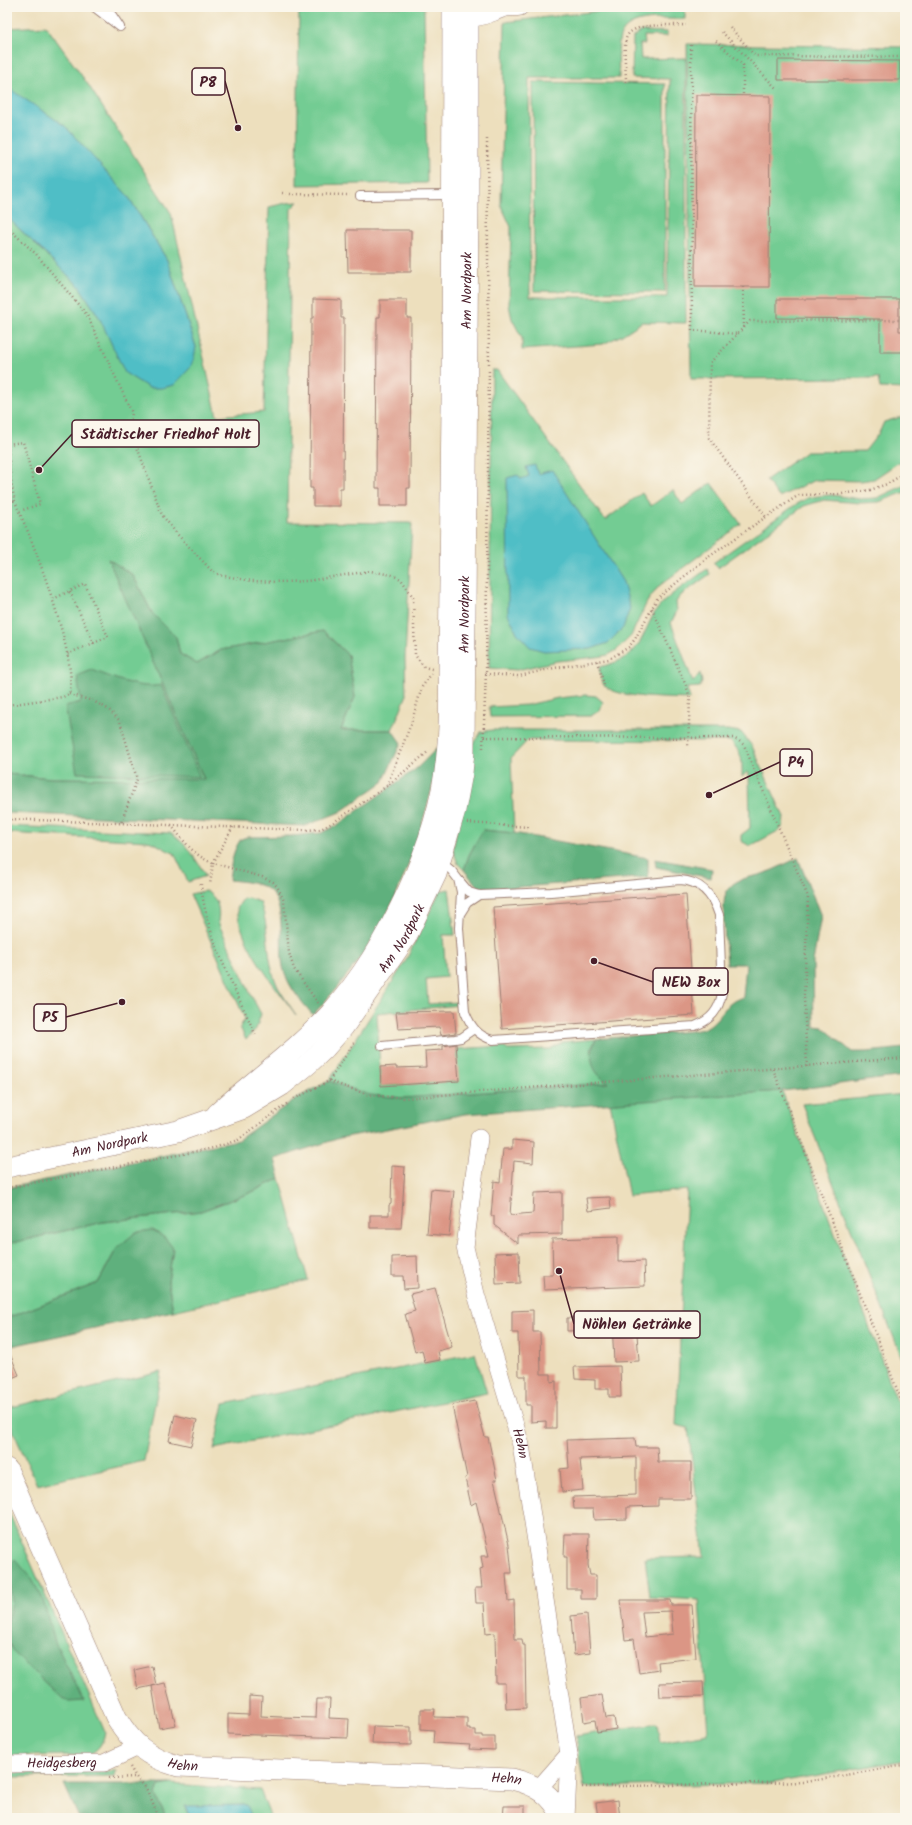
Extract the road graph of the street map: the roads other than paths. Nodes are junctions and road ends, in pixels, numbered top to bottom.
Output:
1 (94, 7) edge
2 (104, 7) edge
3 (508, 8) edge
4 (460, 10) edge
5 (110, 11) edge
6 (460, 195) junction
7 (360, 196) road end
8 (440, 860) junction
9 (458, 879) junction
10 (479, 895) junction
11 (460, 914) junction
12 (474, 1029) junction
13 (382, 1046) dead end
14 (210, 1120) junction
15 (479, 1138) dead end
16 (7, 1167) edge
17 (7, 1469) edge
18 (131, 1751) junction
19 (568, 1754) junction
20 (7, 1764) edge
21 (539, 1788) junction
22 (565, 1818) edge

1 - 5 lane
2 - 5 lane
3 - 4 street
4 - 6 street, Am Nordpark
6 - 7 lane
6 - 8 street, Am Nordpark
6 - 14 street, Am Nordpark
8 - 9 lane
8 - 14 street, Am Nordpark
9 - 10 lane
9 - 11 lane
10 - 11 lane
10 - 12 lane
11 - 12 lane
12 - 13 lane
14 - 16 street, Am Nordpark
15 - 19 street, Hehn
17 - 18 street, Hehn
18 - 20 street, Heidgesberg
18 - 21 street, Hehn
19 - 21 street, Hehn
19 - 22 street, Hehn
21 - 22 street, Hehn

